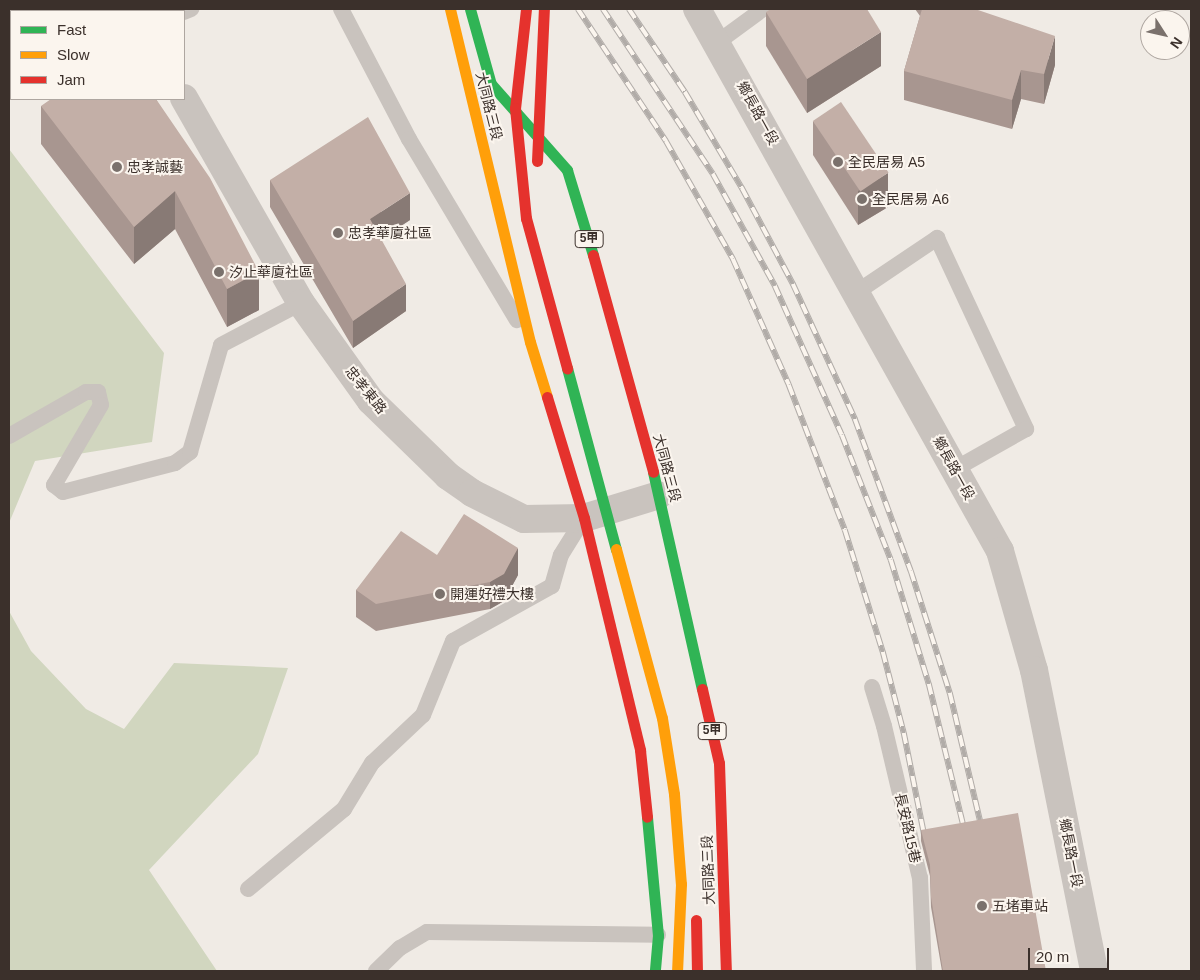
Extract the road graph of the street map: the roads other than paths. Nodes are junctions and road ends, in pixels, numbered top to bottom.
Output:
1 (341, 9) edge
2 (450, 9) edge
3 (470, 9) edge
4 (526, 9) edge
5 (544, 9) edge
6 (697, 9) edge
7 (763, 9) edge
8 (718, 42) junction
9 (185, 100) edge
10 (539, 178) dead end
11 (857, 292) junction
12 (301, 303) junction
13 (530, 342) junction
14 (9, 436) edge
15 (955, 469) junction
16 (619, 489) dead end
17 (659, 495) junction
18 (584, 518) junction
19 (626, 518) dead end
20 (872, 687) dead end
21 (248, 889) dead end
22 (696, 908) dead end
23 (658, 934) junction
24 (376, 971) edge
25 (655, 971) edge
26 (677, 971) edge
27 (697, 971) edge
28 (726, 971) edge
29 (924, 971) edge
30 (1094, 971) edge

1 - 13 lane
2 - 13 main road, 大同路三段
3 - 17 main road, 大同路三段 / 5甲
4 - 26 main road
5 - 10 main road
6 - 8 street, 鄉長路一段
7 - 8 lane
8 - 11 street, 鄉長路一段
9 - 12 street, 忠孝東路
11 - 15 street, 鄉長路一段
11 - 15 lane
12 - 14 lane
12 - 18 street, 忠孝東路
13 - 18 main road, 大同路三段
15 - 30 street, 鄉長路一段
16 - 19 main road
17 - 18 street, 忠孝東路
17 - 28 main road, 大同路三段 / 5甲
18 - 21 lane
18 - 23 main road, 大同路三段
20 - 29 lane, 長安路15巷
22 - 27 main road
23 - 24 lane
23 - 25 main road, 大同路三段

